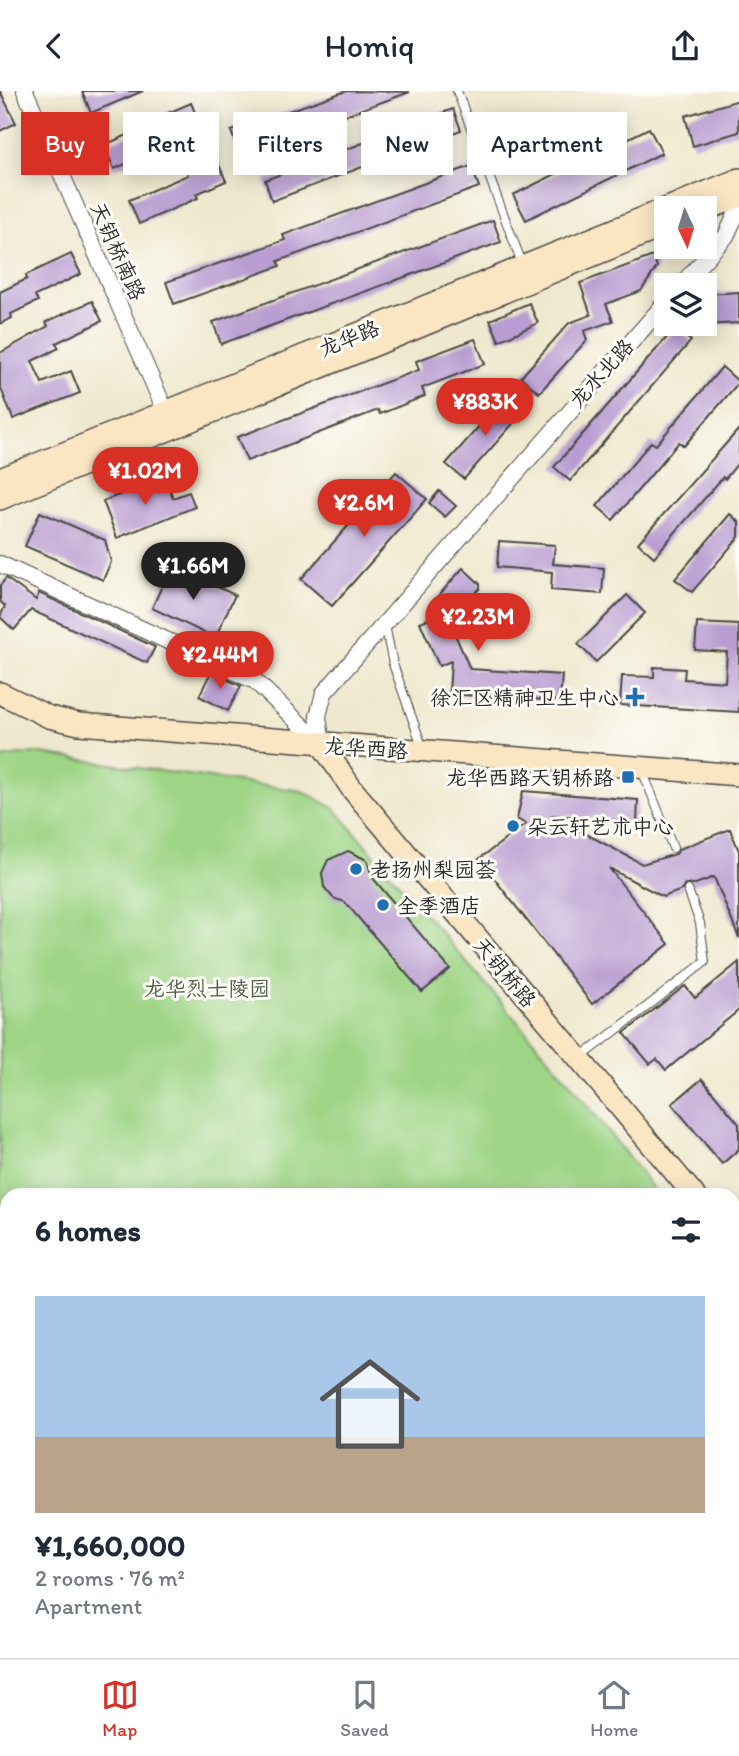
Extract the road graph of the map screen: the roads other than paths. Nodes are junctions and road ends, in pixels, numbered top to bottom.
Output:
1 (25, 91) edge
2 (457, 91) edge
3 (739, 185) edge
4 (715, 196) edge
5 (739, 208) edge
6 (654, 219) edge
7 (654, 230) edge
8 (523, 266) junction
9 (692, 273) edge
10 (654, 315) edge
11 (170, 420) junction
12 (0, 479) edge
13 (0, 499) edge
14 (0, 564) edge
15 (384, 623) junction
16 (0, 693) edge
17 (322, 745) junction
18 (424, 752) junction
19 (641, 768) junction
20 (739, 775) edge
21 (673, 848) dead end
22 (688, 890) dead end
23 (578, 1059) junction
24 (688, 1188) edge

1 - 11 street, 天钥桥南路
2 - 8 lane
3 - 4 main road, 龙华路
5 - 9 street
6 - 8 main road, 龙华路
7 - 11 main road, 龙华路
8 - 11 main road, 龙华路
10 - 15 street, 龙水北路
11 - 12 main road, 龙华路
11 - 13 main road, 龙华路
14 - 17 street
15 - 17 street, 龙水北路
15 - 18 lane
16 - 17 main road, 龙华西路
17 - 18 main road, 龙华西路
17 - 23 main road, 天钥桥路
18 - 19 main road, 龙华西路
19 - 20 main road, 龙华西路
19 - 21 lane
22 - 23 lane
23 - 24 main road, 天钥桥路

